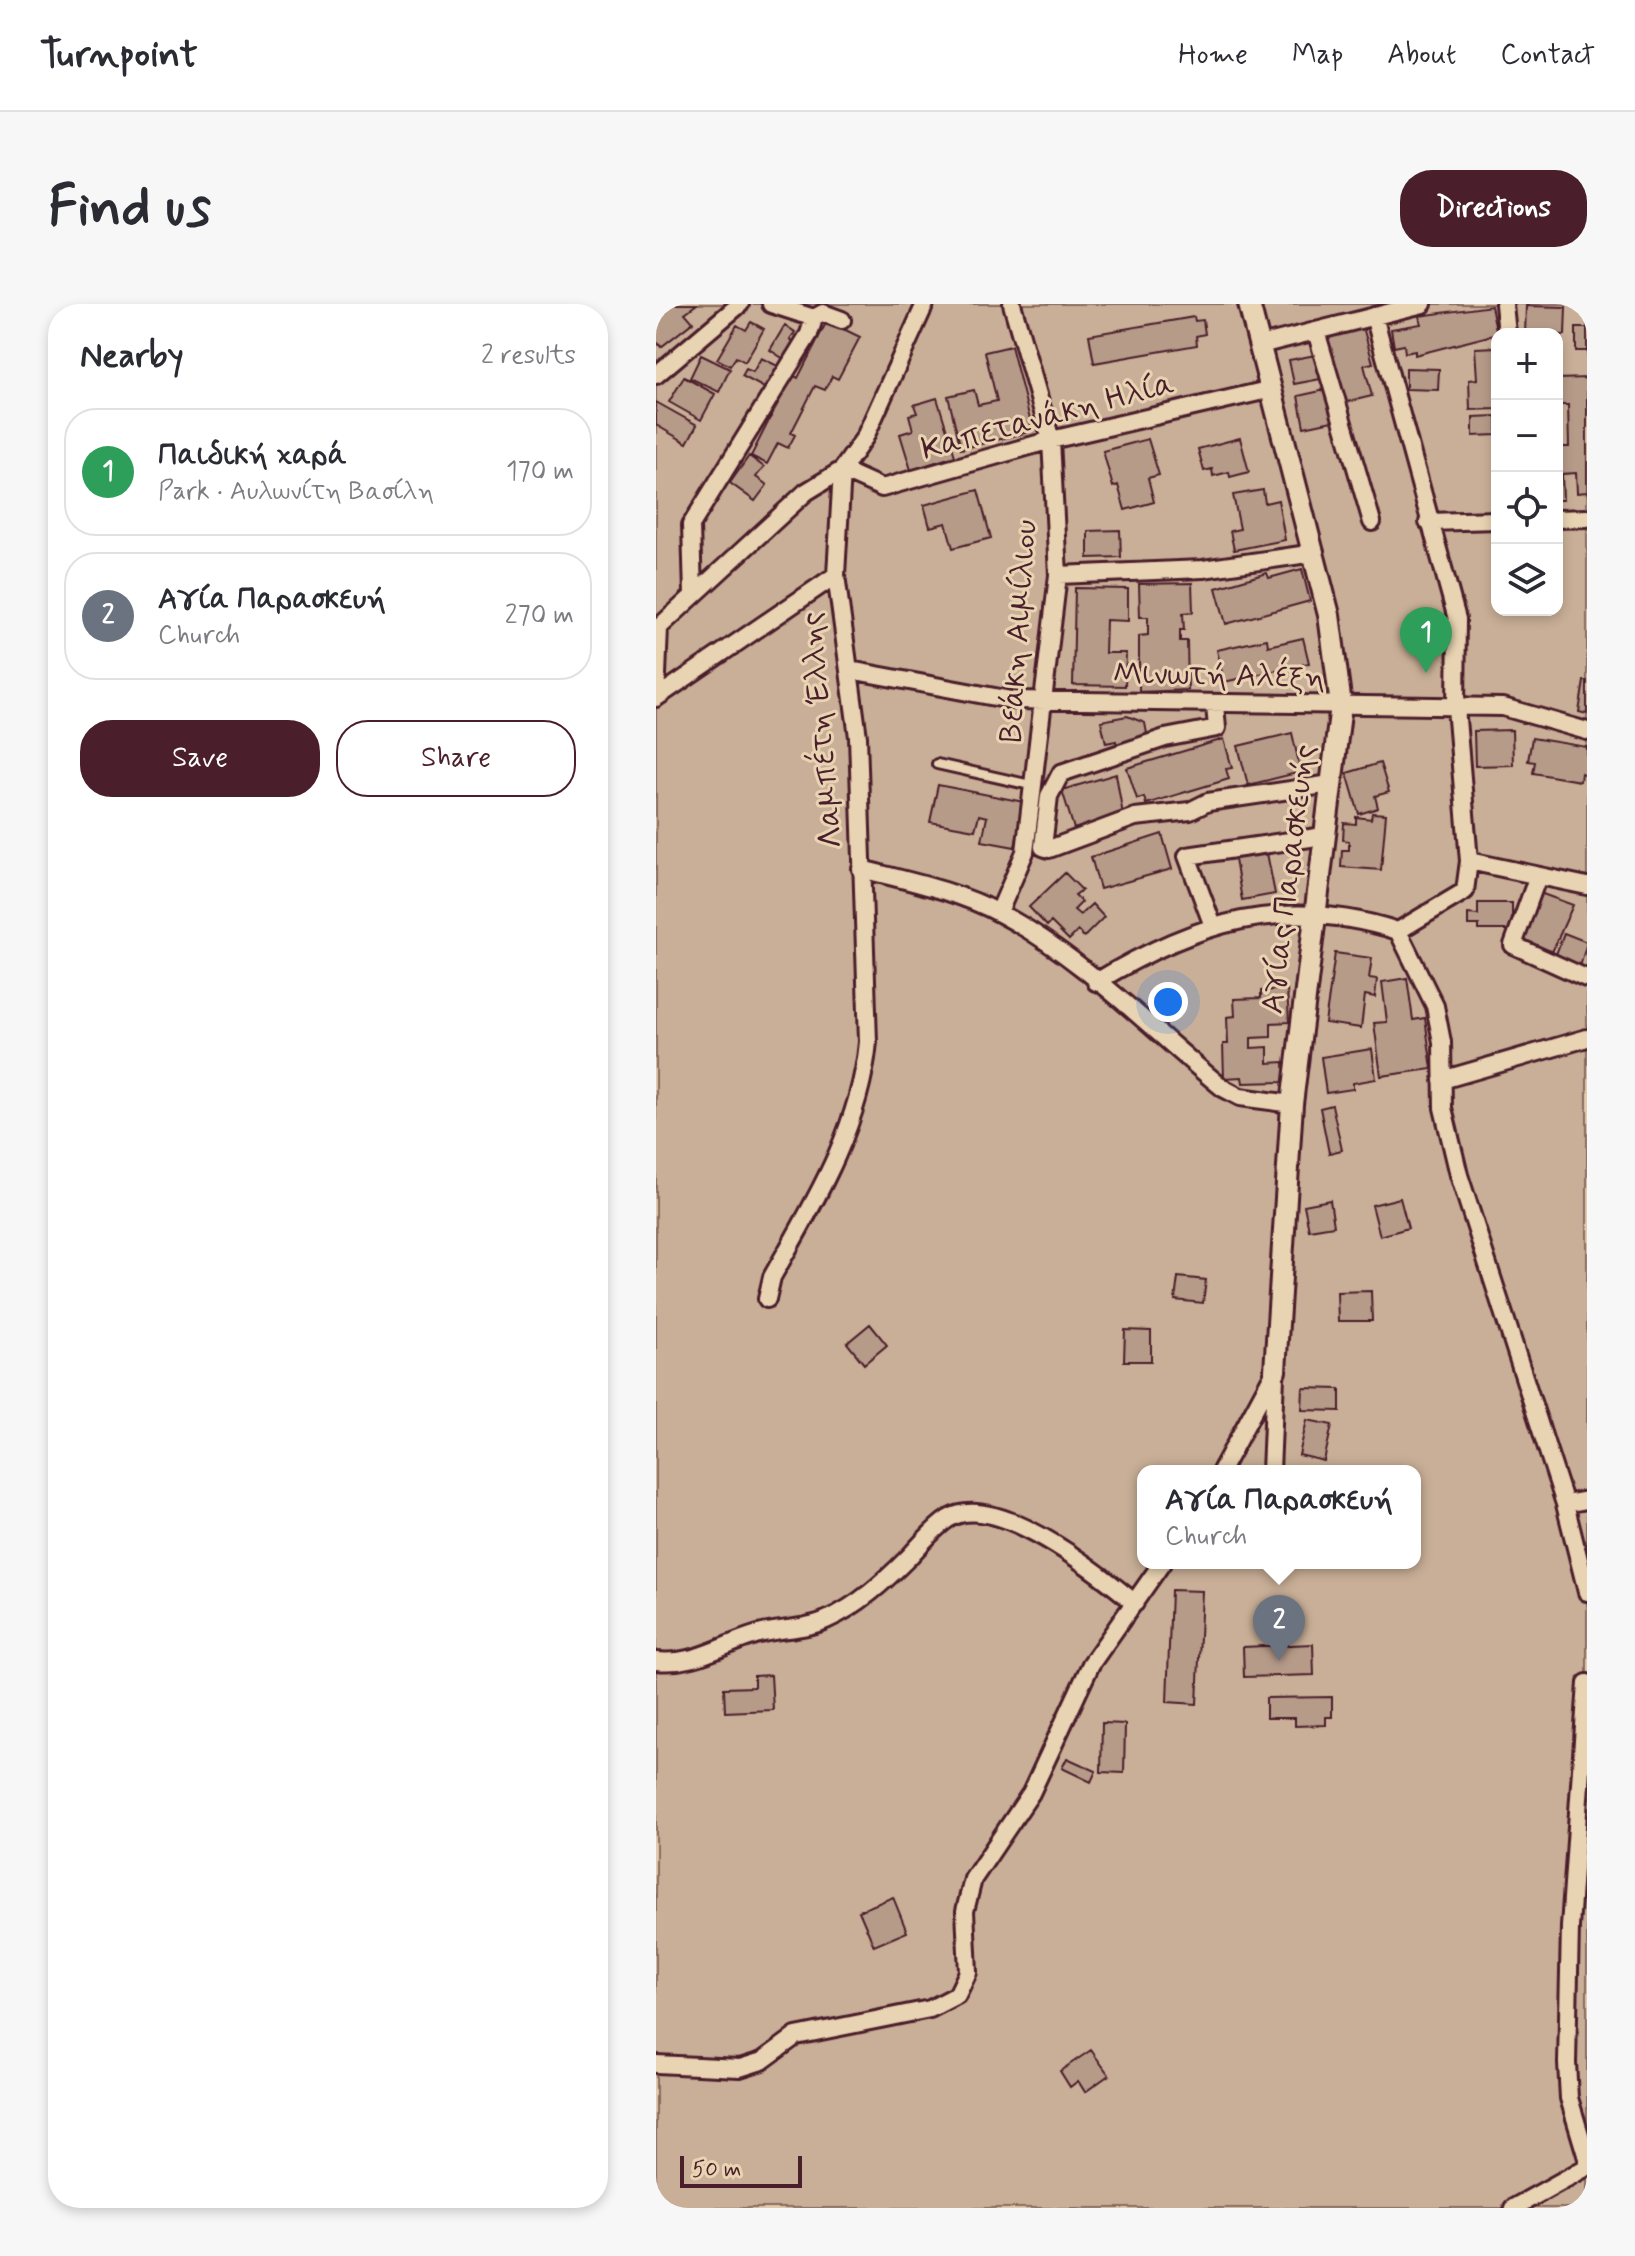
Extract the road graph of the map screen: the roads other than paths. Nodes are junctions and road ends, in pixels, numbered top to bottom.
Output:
1 (740, 304) edge
2 (771, 304) edge
3 (925, 304) edge
4 (1012, 304) edge
5 (1249, 304) edge
6 (1423, 304) edge
7 (1504, 304) edge
8 (1374, 316) junction
9 (814, 318) junction
10 (842, 320) dead end
11 (1506, 328) edge
12 (1316, 331) junction
13 (1260, 345) junction
14 (658, 368) edge
15 (1272, 389) junction
16 (1051, 440) junction
17 (842, 470) junction
18 (1587, 518) edge
19 (1563, 519) edge
20 (1491, 520) edge
21 (1372, 522) dead end
22 (1428, 522) junction
23 (1315, 553) junction
24 (836, 575) junction
25 (1058, 575) junction
26 (693, 595) junction
27 (658, 629) edge
28 (850, 670) junction
29 (656, 698) edge
30 (1045, 701) junction
31 (1215, 705) junction
32 (1341, 705) junction
33 (1456, 707) junction
34 (1587, 731) edge
35 (937, 764) dead end
36 (1331, 784) junction
37 (1036, 786) junction
38 (1324, 836) junction
39 (1469, 861) junction
40 (861, 869) junction
41 (1538, 876) junction
42 (1587, 886) edge
43 (999, 912) junction
44 (1315, 916) junction
45 (1213, 926) junction
46 (1398, 931) junction
47 (1587, 978) edge
48 (1096, 982) junction
49 (1587, 1038) edge
50 (1442, 1080) junction
51 (1292, 1104) junction
52 (767, 1299) dead end
53 (1275, 1371) junction
54 (1224, 1465) edge
55 (1271, 1465) edge
56 (1587, 1500) edge
57 (1565, 1504) junction
58 (1158, 1569) edge
59 (1587, 1592) edge
60 (1135, 1603) junction
61 (656, 1661) edge
62 (1587, 1683) edge
63 (656, 2064) edge
64 (1587, 2158) edge
65 (1587, 2167) edge
66 (1513, 2208) edge

1 - 14 street
2 - 9 street
3 - 17 street
4 - 16 street, Βεάκη Αιμίλιου
5 - 13 street, Αγίας Παρασκευής
6 - 8 street
7 - 11 street
8 - 12 street
8 - 22 street
9 - 10 street
9 - 26 street
12 - 13 street
12 - 21 street
13 - 15 street, Αγίας Παρασκευής
15 - 16 street, Καπετανάκη Ηλία
15 - 23 street, Αγίας Παρασκευής
16 - 17 street, Καπετανάκη Ηλία
16 - 25 street, Βεάκη Αιμίλιου
17 - 24 street, Λαμπέτη Έλλης
17 - 26 street
18 - 19 street
20 - 22 street
22 - 33 street
23 - 25 street
23 - 32 street, Αγίας Παρασκευής
24 - 28 street, Λαμπέτη Έλλης
24 - 29 street
25 - 30 street, Βεάκη Αιμίλιου
26 - 27 street
27 - 29 street
28 - 30 street, Μινωτή Αλέξη
28 - 40 street, Λαμπέτη Έλλης
30 - 31 street, Μινωτή Αλέξη
30 - 37 street, Βεάκη Αιμίλιου
31 - 32 street, Μινωτή Αλέξη
31 - 36 street
32 - 33 street, Μινωτή Αλέξη
32 - 36 street, Αγίας Παρασκευής
33 - 34 street, Μινωτή Αλέξη
33 - 39 street
35 - 37 lane
36 - 38 street, Αγίας Παρασκευής
37 - 43 street, Βεάκη Αιμίλιου
38 - 44 street, Αγίας Παρασκευής
38 - 45 street
39 - 41 street
39 - 46 street
40 - 43 street, Λαμπέτη Έλλης
40 - 52 street
41 - 42 street
41 - 47 street
43 - 48 street, Λαμπέτη Έλλης
44 - 45 street
44 - 46 street
44 - 51 street, Αγίας Παρασκευής
45 - 48 street
46 - 50 street
48 - 51 street, Λαμπέτη Έλλης
49 - 50 street
50 - 57 street
51 - 53 street, Αγίας Παρασκευής
53 - 54 street
53 - 55 street, Αγίας Παρασκευής
56 - 57 street
57 - 59 street
58 - 60 street
60 - 61 street
60 - 63 street
62 - 64 street
65 - 66 street

